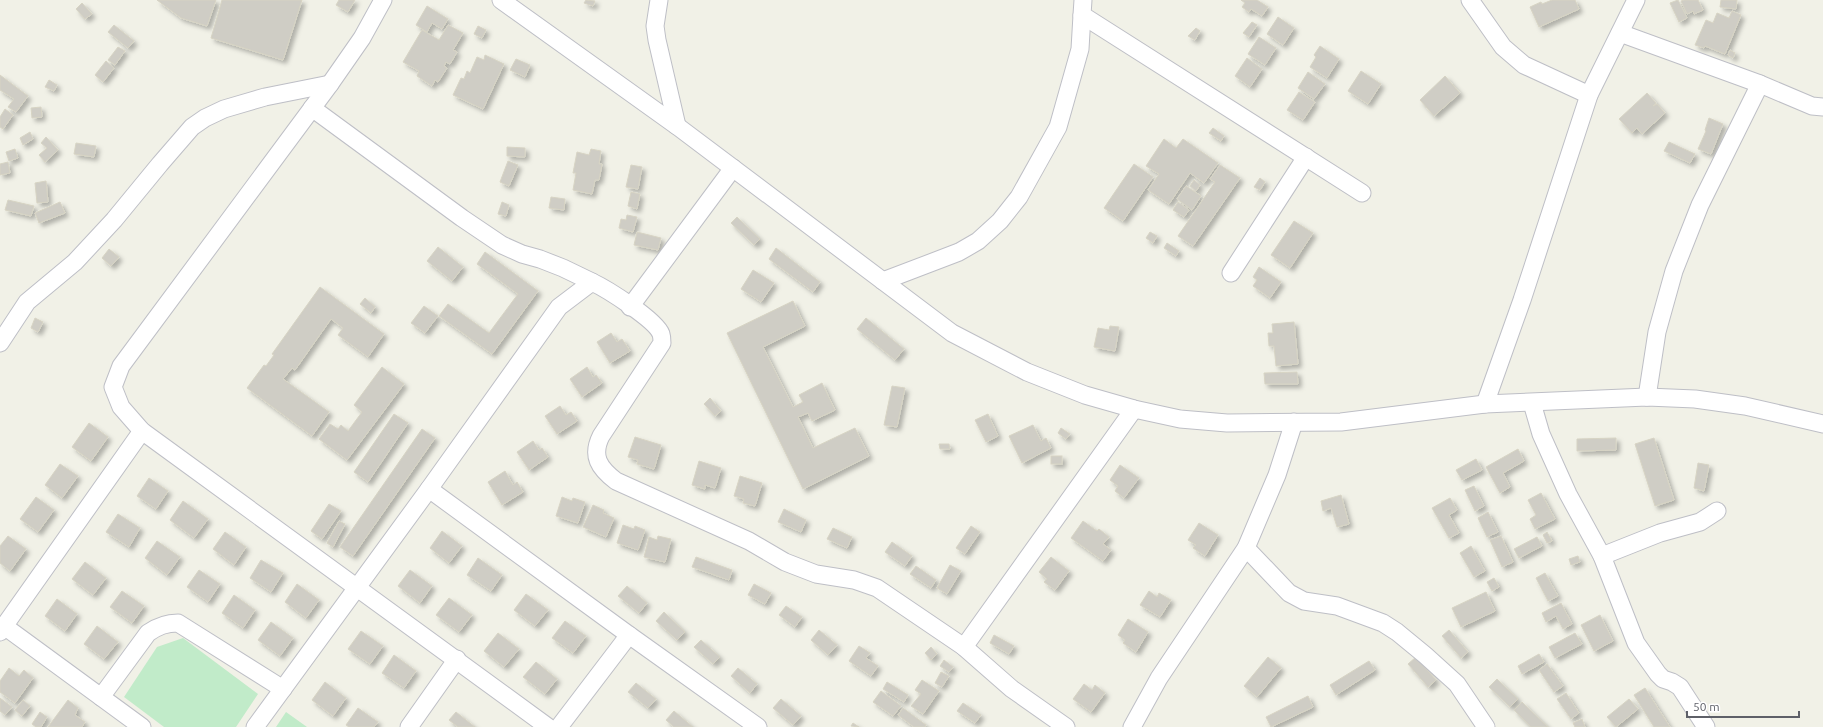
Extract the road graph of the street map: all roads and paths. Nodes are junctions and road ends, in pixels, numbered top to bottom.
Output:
1 (383, 0) edge
2 (501, 0) edge
3 (659, 0) edge
4 (1470, 0) edge
5 (1636, 0) edge
6 (1082, 7) edge
7 (1620, 33) junction
8 (330, 84) junction
9 (1760, 84) junction
10 (1589, 95) junction
11 (1823, 107) edge
12 (312, 108) junction
13 (677, 126) junction
14 (1306, 158) junction
15 (733, 168) junction
16 (1362, 193) dead end
17 (1231, 273) dead end
18 (883, 281) junction
19 (592, 282) junction
20 (630, 307) junction
21 (0, 342) edge
22 (1646, 397) junction
23 (1532, 403) junction
24 (1485, 404) junction
25 (1134, 409) junction
26 (1294, 422) junction
27 (1823, 424) edge
28 (142, 430) junction
29 (429, 489) junction
30 (1718, 511) dead end
31 (1246, 548) junction
32 (1602, 556) junction
33 (357, 588) junction
34 (2, 629) edge
35 (629, 635) junction
36 (964, 647) junction
37 (457, 660) junction
38 (283, 689) junction
39 (101, 697) junction
40 (142, 727) edge
41 (255, 727) edge
42 (409, 727) edge
43 (548, 727) edge
44 (559, 727) edge
45 (758, 727) edge
46 (1066, 727) edge
47 (1132, 727) edge
48 (1486, 727) edge
49 (1706, 727) edge

1 - 8 street
2 - 13 street
3 - 13 street
4 - 10 street
5 - 7 street
6 - 14 street
6 - 18 street
7 - 9 street
7 - 10 street
8 - 12 street
8 - 21 street
9 - 11 street
9 - 22 street
10 - 24 street
12 - 19 street
12 - 28 street
13 - 15 street
14 - 16 street
14 - 17 street
15 - 18 street
15 - 20 street
18 - 25 street
19 - 20 street
19 - 29 street
20 - 36 street
22 - 23 street
22 - 27 street
23 - 24 street
23 - 32 street
24 - 26 street
25 - 26 street
25 - 36 street
26 - 31 street
28 - 33 street
28 - 34 street
29 - 33 street
29 - 35 street
30 - 32 street
31 - 47 street
31 - 48 street
32 - 49 street
33 - 37 street
33 - 38 street
34 - 39 street
35 - 44 street
35 - 45 street
36 - 46 street
37 - 42 street
37 - 43 street
38 - 39 street
38 - 41 street
39 - 40 street

